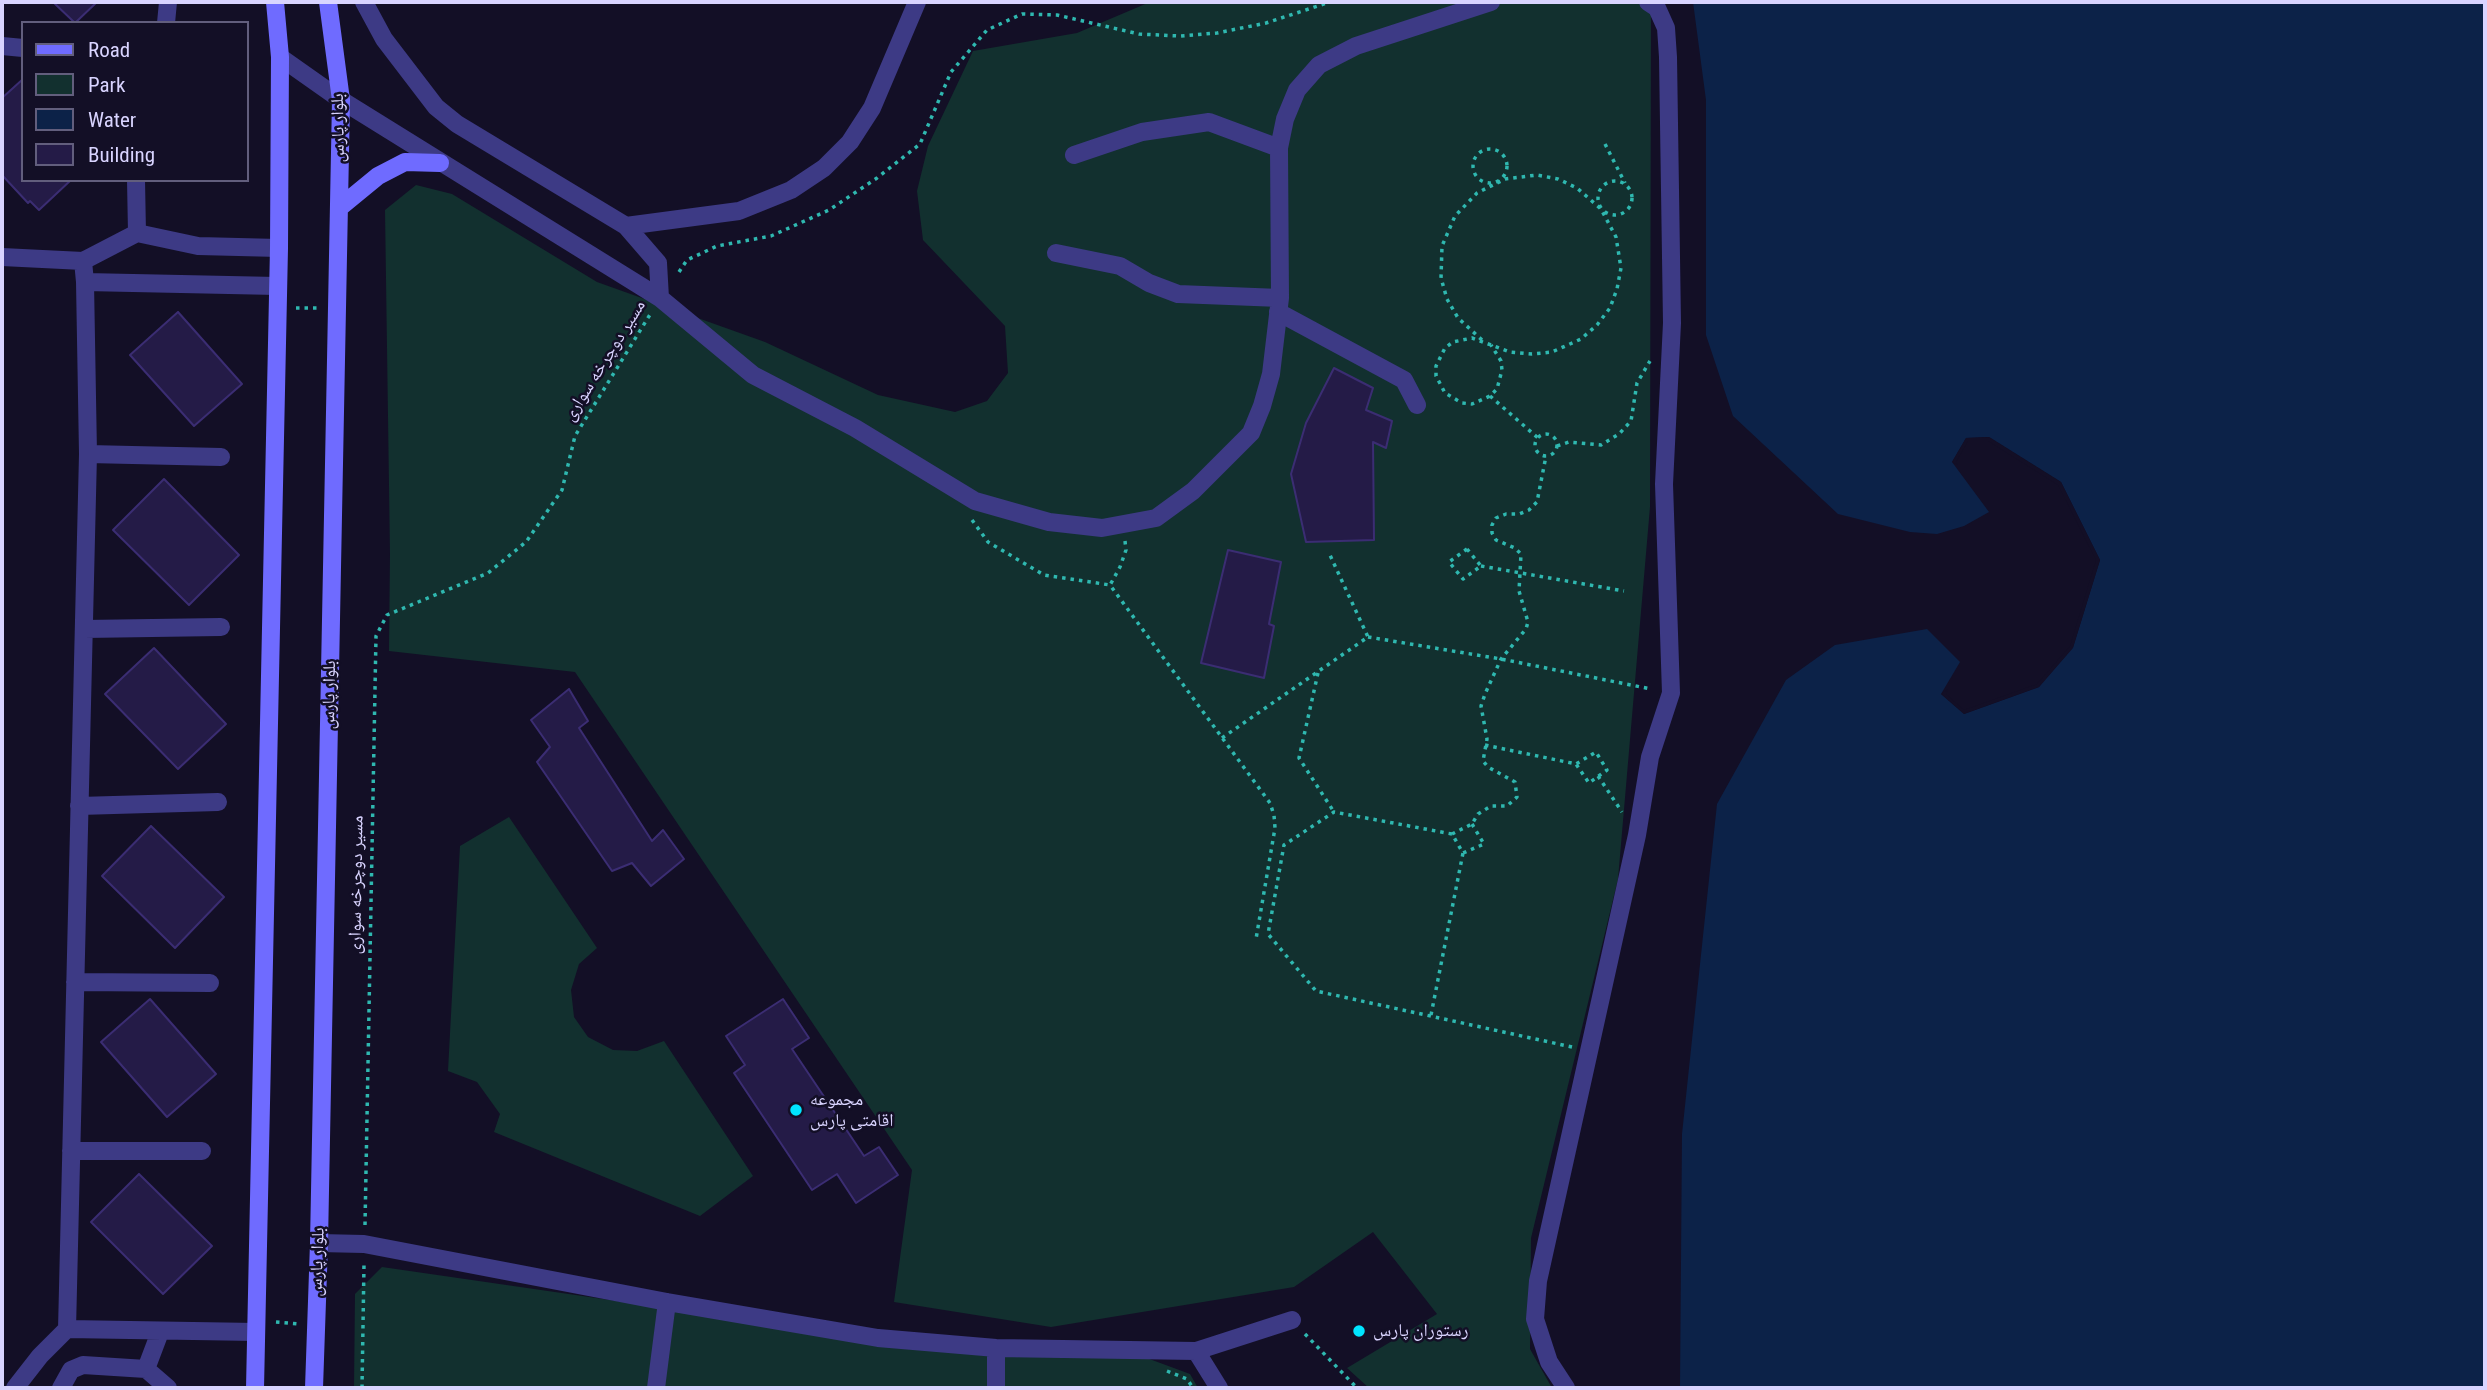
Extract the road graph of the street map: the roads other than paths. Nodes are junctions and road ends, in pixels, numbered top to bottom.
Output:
1 (168, 2) edge
2 (275, 2) edge
3 (328, 2) edge
4 (364, 2) edge
5 (917, 2) edge
6 (1491, 2) edge
7 (1648, 2) edge
8 (166, 21) edge
9 (2, 46) edge
10 (21, 48) edge
11 (280, 57) junction
12 (341, 100) junction
13 (1279, 148) junction
14 (1074, 155) dead end
15 (440, 163) junction
16 (136, 182) edge
17 (340, 208) junction
18 (626, 226) junction
19 (137, 233) junction
20 (279, 248) junction
21 (1056, 253) dead end
22 (2, 257) edge
23 (83, 261) junction
24 (85, 282) junction
25 (277, 286) junction
26 (660, 298) junction
27 (1279, 305) junction
28 (1417, 405) dead end
29 (88, 454) junction
30 (221, 457) dead end
31 (221, 627) dead end
32 (84, 629) junction
33 (218, 802) dead end
34 (79, 806) junction
35 (75, 982) junction
36 (210, 983) dead end
37 (71, 1151) junction
38 (202, 1151) dead end
39 (319, 1243) junction
40 (667, 1302) junction
41 (1292, 1320) road end
42 (256, 1326) junction
43 (67, 1329) junction
44 (160, 1332) junction
45 (996, 1348) junction
46 (1196, 1351) junction
47 (146, 1368) junction
48 (15, 1388) edge
49 (61, 1388) edge
50 (168, 1388) edge
51 (255, 1388) edge
52 (314, 1388) edge
53 (656, 1388) edge
54 (996, 1388) edge
55 (1219, 1388) edge
56 (1566, 1388) edge

1 - 8 street
2 - 11 main road
3 - 12 main road, بلوار پارس
4 - 18 street
5 - 18 street
6 - 13 street
7 - 56 street
9 - 10 street
11 - 12 street
11 - 20 main road
12 - 15 street
12 - 17 main road, بلوار پارس
13 - 14 street
13 - 27 street
15 - 17 main road
15 - 26 street
16 - 19 street
17 - 39 main road, بلوار پارس
18 - 26 street
19 - 20 street
19 - 23 street
20 - 25 main road
21 - 27 street
22 - 23 street
23 - 24 street
24 - 25 street
24 - 29 street
25 - 42 main road
26 - 27 street
27 - 28 street
29 - 30 street
29 - 32 street
31 - 32 street
32 - 34 street
33 - 34 street
34 - 35 street
35 - 36 street
35 - 37 street
37 - 38 street
37 - 43 street
39 - 40 street
39 - 52 main road, بلوار پارس
40 - 45 street
40 - 53 street
41 - 46 street
42 - 44 street
42 - 51 main road
43 - 44 street
43 - 48 street
44 - 47 street
45 - 46 street
45 - 54 street
46 - 55 street
47 - 49 street
47 - 50 street

